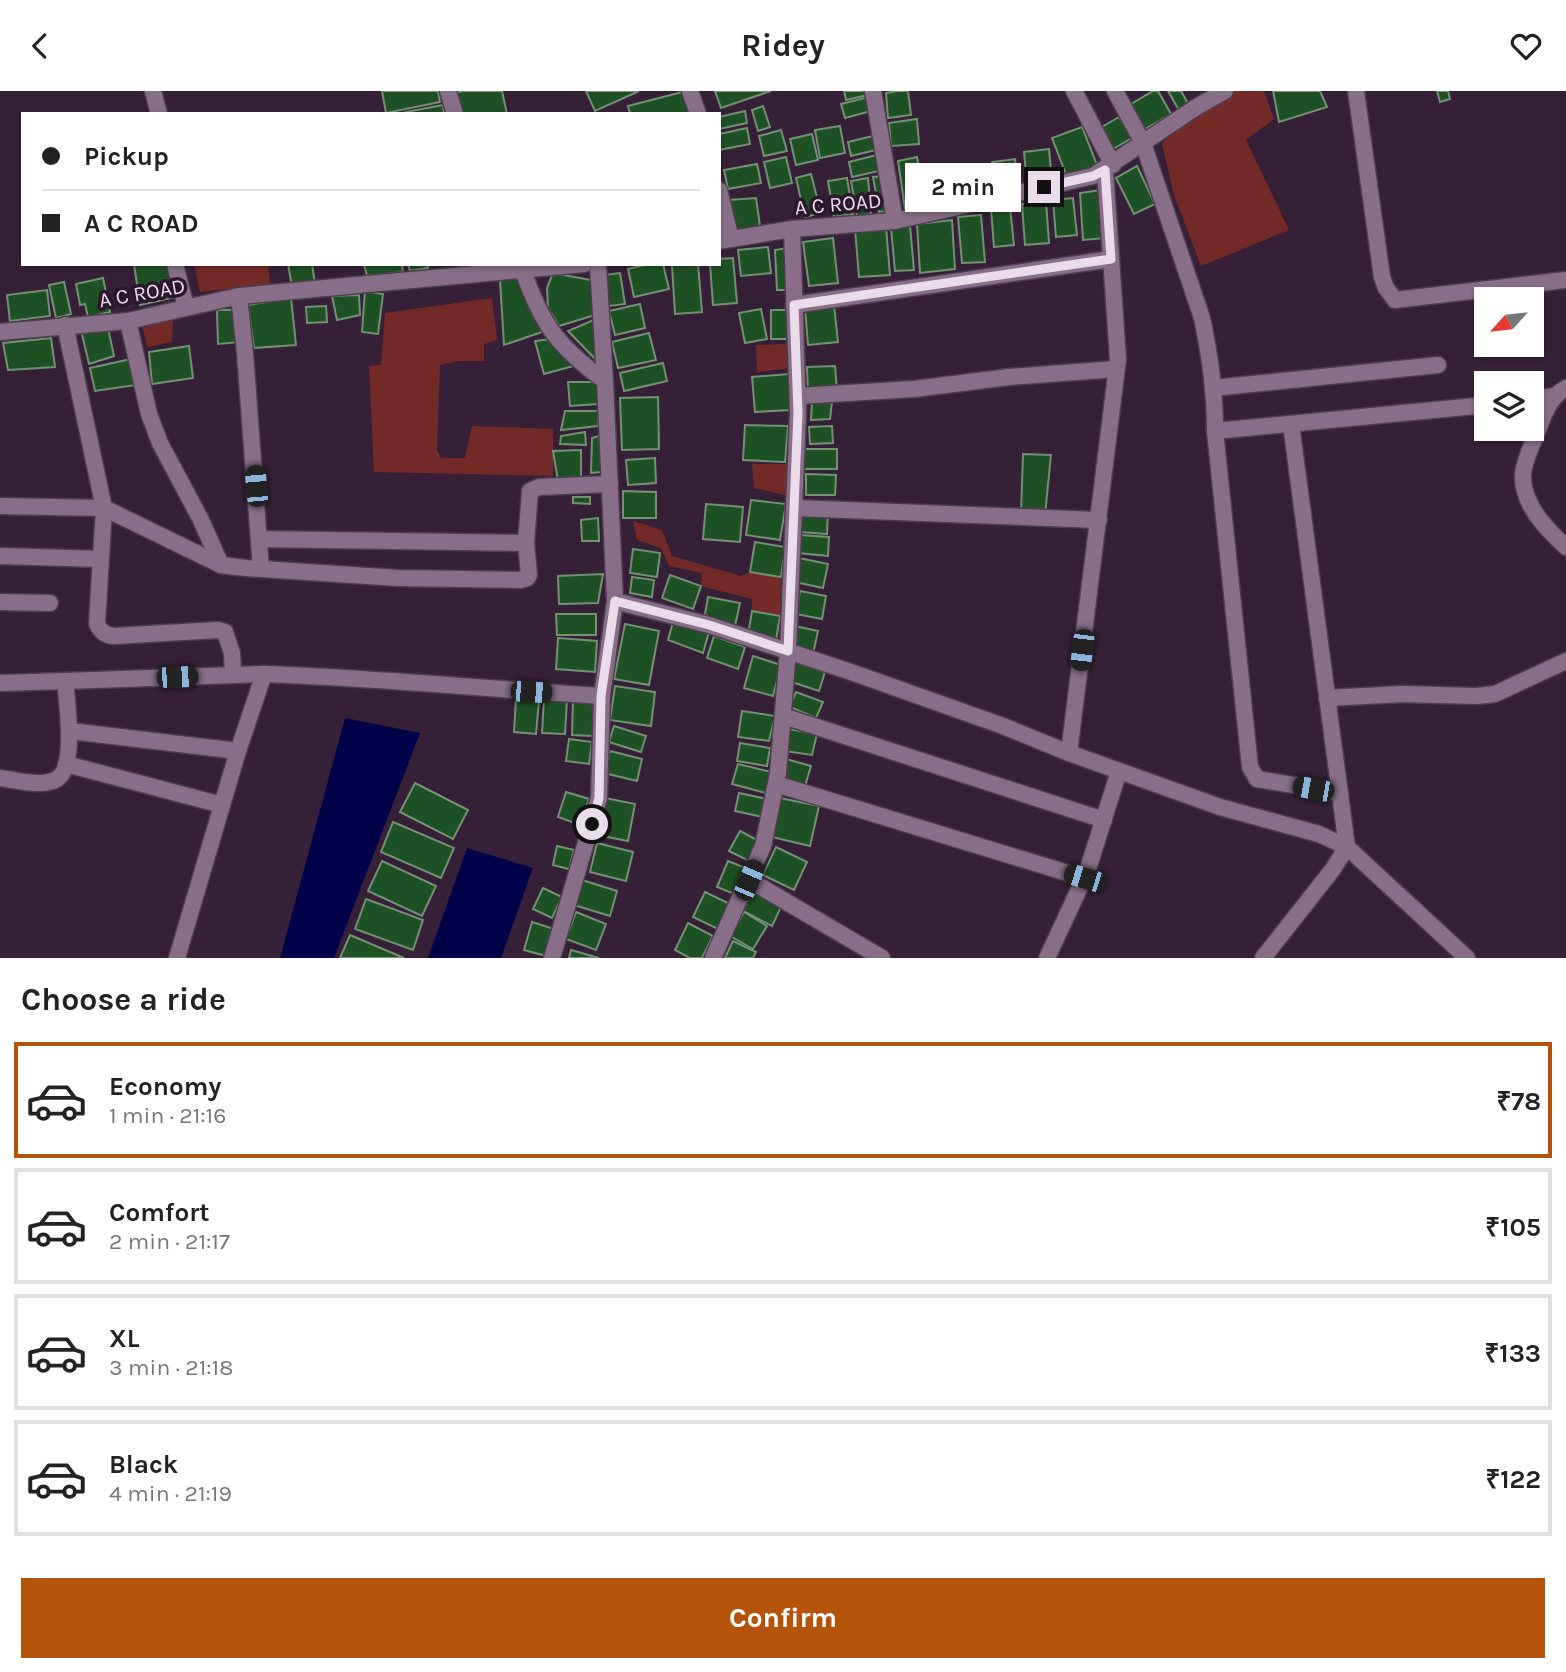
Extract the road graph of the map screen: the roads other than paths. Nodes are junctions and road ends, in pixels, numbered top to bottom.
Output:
1 (153, 91) edge
2 (448, 91) edge
3 (690, 91) edge
4 (873, 91) edge
5 (1074, 91) edge
6 (1115, 91) edge
7 (1225, 91) edge
8 (1356, 91) edge
9 (1194, 98) edge
10 (158, 112) edge
11 (454, 112) edge
12 (697, 112) edge
13 (1143, 143) junction
14 (1109, 167) junction
15 (721, 207) edge
16 (895, 221) junction
17 (792, 229) junction
18 (725, 240) edge
19 (1111, 259) junction
20 (176, 266) edge
21 (543, 266) edge
22 (598, 266) edge
23 (522, 267) edge
24 (1566, 280) edge
25 (239, 296) junction
26 (794, 305) junction
27 (186, 307) junction
28 (128, 321) junction
29 (65, 325) junction
30 (0, 332) edge
31 (1438, 365) dead end
32 (1116, 369) junction
33 (605, 381) junction
34 (1213, 389) junction
35 (1560, 392) edge
36 (798, 396) junction
37 (1474, 406) edge
38 (1291, 424) junction
39 (1215, 431) junction
40 (610, 484) junction
41 (0, 506) edge
42 (104, 508) junction
43 (794, 508) junction
44 (1099, 520) junction
45 (259, 539) junction
46 (526, 543) junction
47 (1566, 547) edge
48 (0, 556) edge
49 (100, 559) junction
50 (221, 565) junction
51 (261, 569) junction
52 (615, 601) junction
53 (0, 602) edge
54 (50, 603) dead end
55 (788, 651) junction
56 (1566, 661) edge
57 (233, 674) junction
58 (264, 674) junction
59 (65, 681) junction
60 (0, 683) edge
61 (601, 696) junction
62 (1327, 698) junction
63 (783, 716) junction
64 (70, 731) junction
65 (238, 751) junction
66 (1069, 753) junction
67 (66, 764) junction
68 (1119, 771) junction
69 (0, 778) edge
70 (776, 784) junction
71 (1340, 793) junction
72 (222, 806) junction
73 (1104, 820) junction
74 (1347, 847) junction
75 (1084, 878) junction
76 (749, 880) junction
77 (177, 958) edge
78 (552, 958) edge
79 (713, 958) edge
80 (882, 958) edge
81 (1047, 958) edge
82 (1264, 958) edge
83 (1467, 958) edge

1 - 10 street
2 - 11 street
3 - 12 street
4 - 16 street
5 - 14 street
6 - 13 street
7 - 9 street, A C ROAD
8 - 24 street
9 - 13 street, A C ROAD
13 - 14 street, A C ROAD
13 - 34 street
14 - 16 street, A C ROAD
14 - 19 street
15 - 18 street
16 - 17 street, A C ROAD
17 - 18 street, A C ROAD
17 - 26 street
19 - 26 street
19 - 32 street
20 - 27 street
21 - 23 street, A C ROAD
22 - 33 street
23 - 25 street, A C ROAD
23 - 33 street
25 - 27 street, A C ROAD
25 - 45 street
26 - 36 street
27 - 28 street, A C ROAD
28 - 29 street, A C ROAD
28 - 50 street
29 - 30 street, A C ROAD
29 - 42 street
31 - 34 street
32 - 36 street
32 - 44 street
33 - 40 street
34 - 39 street
35 - 47 street
36 - 43 street
37 - 38 street
38 - 39 street
38 - 62 street
39 - 71 street
40 - 46 street
40 - 52 street
41 - 42 street
42 - 49 street
42 - 50 street
43 - 44 street
43 - 55 street
44 - 66 street
45 - 46 street
45 - 51 street
46 - 51 street
48 - 49 street
49 - 57 street
50 - 51 street
52 - 55 street
52 - 61 street
53 - 54 street
55 - 63 street
55 - 66 street
56 - 62 street
57 - 58 street
57 - 59 street
58 - 61 street
58 - 65 street
59 - 60 street
59 - 64 street
61 - 78 street
62 - 71 street
63 - 70 street
63 - 73 street
64 - 65 street
64 - 67 street
65 - 72 street
66 - 68 street
67 - 69 street
67 - 72 street
68 - 73 street
68 - 74 street
70 - 75 street
70 - 76 street
71 - 74 street
72 - 77 street
73 - 75 street
74 - 82 street
74 - 83 street
75 - 81 street
76 - 79 street
76 - 80 street

